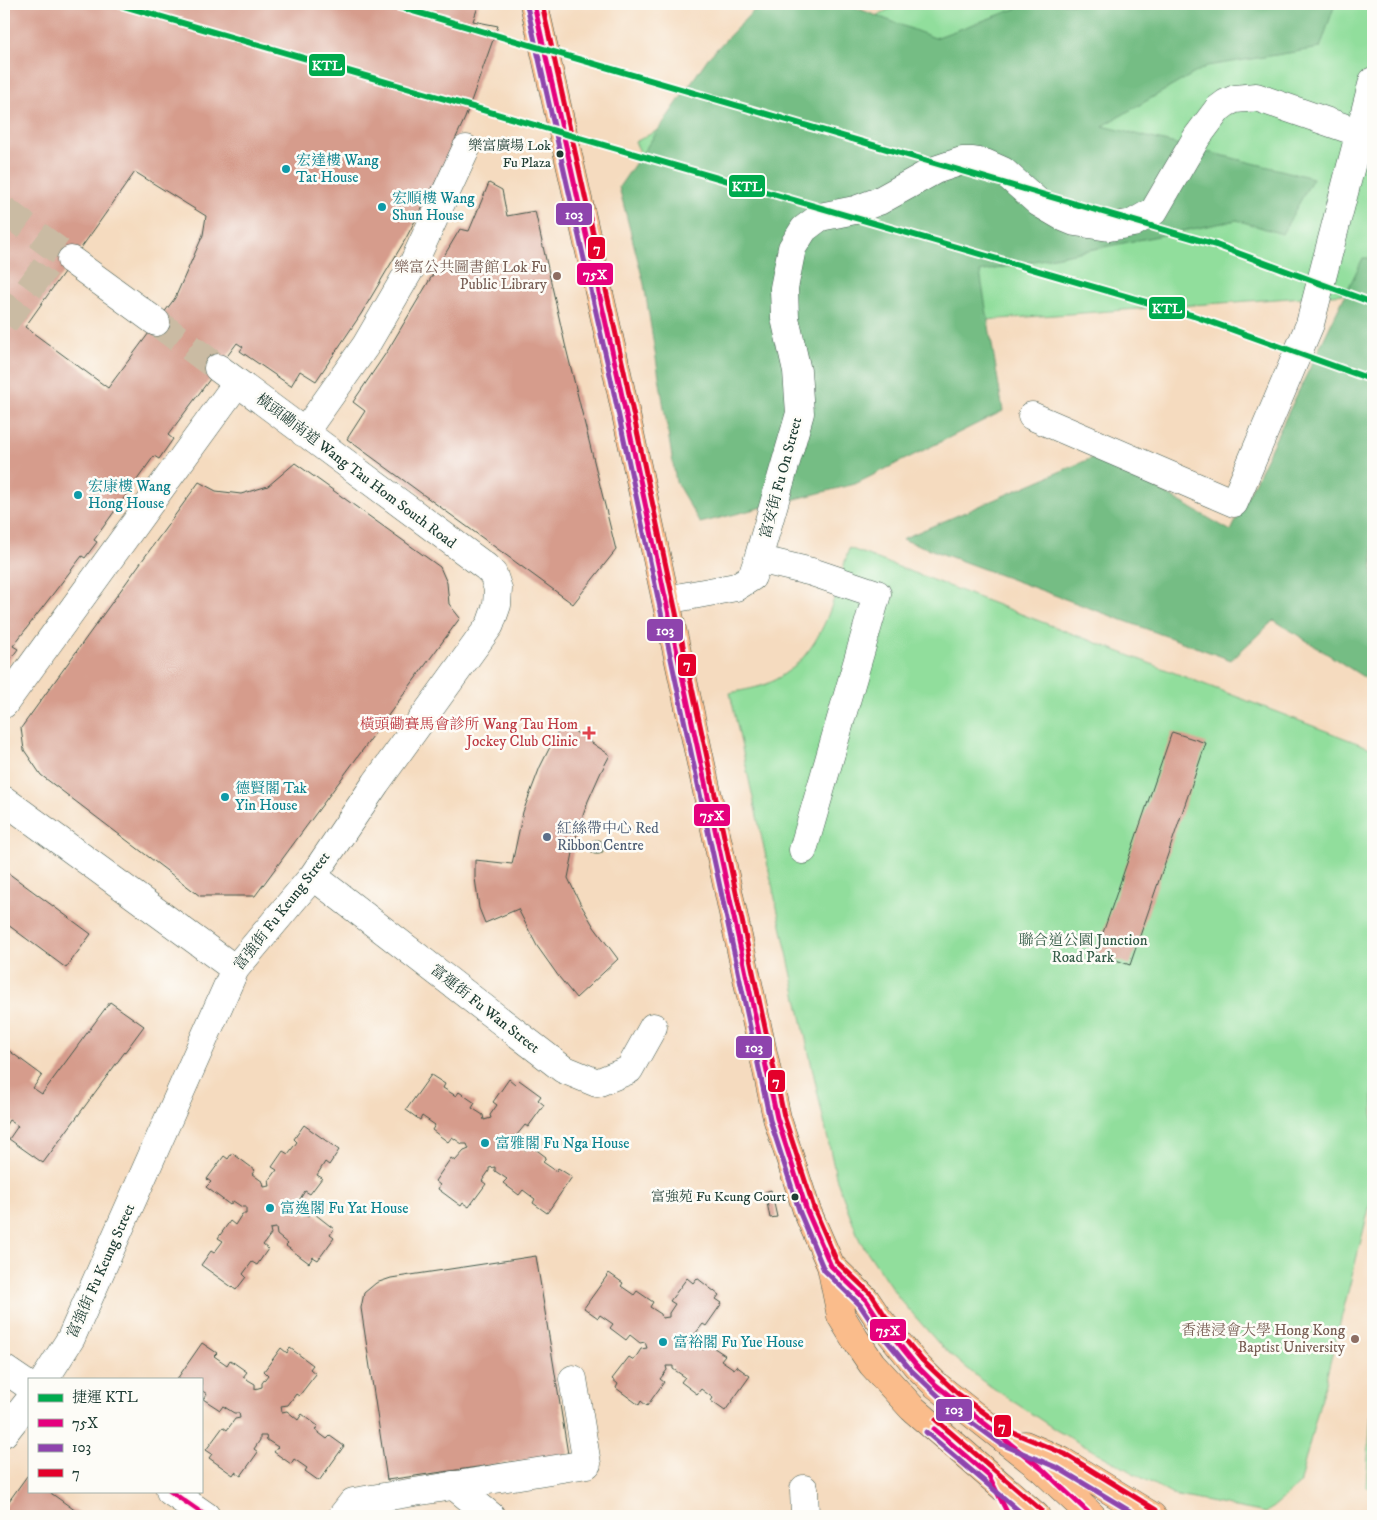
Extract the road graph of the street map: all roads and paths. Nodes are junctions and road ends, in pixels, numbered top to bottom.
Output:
1 (534, 4) edge
2 (1373, 81) edge
3 (1360, 133) junction
4 (466, 149) dead end
5 (71, 260) tunnel mouth
6 (156, 322) tunnel mouth
7 (1032, 416) dead end
8 (304, 433) junction
9 (758, 560) junction
10 (492, 564) joint
11 (666, 600) junction
12 (4, 704) edge
13 (4, 800) edge
14 (803, 850) dead end
15 (313, 876) junction
16 (234, 969) junction
17 (653, 1027) dead end
18 (831, 1266) junction
19 (4, 1369) edge
20 (46, 1378) edge
21 (573, 1380) dead end
22 (28, 1385) edge
23 (28, 1402) edge
24 (4, 1433) edge
25 (1005, 1438) junction
26 (989, 1476) junction
27 (453, 1486) junction
28 (804, 1489) dead end
29 (171, 1492) edge
30 (206, 1516) edge
31 (342, 1516) edge
32 (492, 1516) edge
33 (804, 1516) edge
34 (1009, 1516) edge
35 (1036, 1516) edge
36 (1092, 1516) edge
37 (1152, 1516) edge

1 - 11 main road
2 - 3 street
3 - 7 street
3 - 9 street, 富安街 Fu On Street
4 - 8 street
5 - 6 street
8 - 10 street, 橫頭磡南道 Wang Tau Hom South Road
8 - 12 street, 橫頭磡南道 Wang Tau Hom South Road
9 - 11 street, 富安街 Fu On Street
9 - 14 street
10 - 15 street, 富強街 Fu Keung Street
11 - 18 main road
13 - 16 street
15 - 16 street, 富強街 Fu Keung Street
15 - 17 street, 富運街 Fu Wan Street
16 - 20 street, 富強街 Fu Keung Street
18 - 25 main road
18 - 26 main road
19 - 22 street
21 - 27 street
23 - 24 street
25 - 36 main road
25 - 37 main road
26 - 34 main road
26 - 35 main road
27 - 31 street
27 - 32 street
28 - 33 street
29 - 30 street

